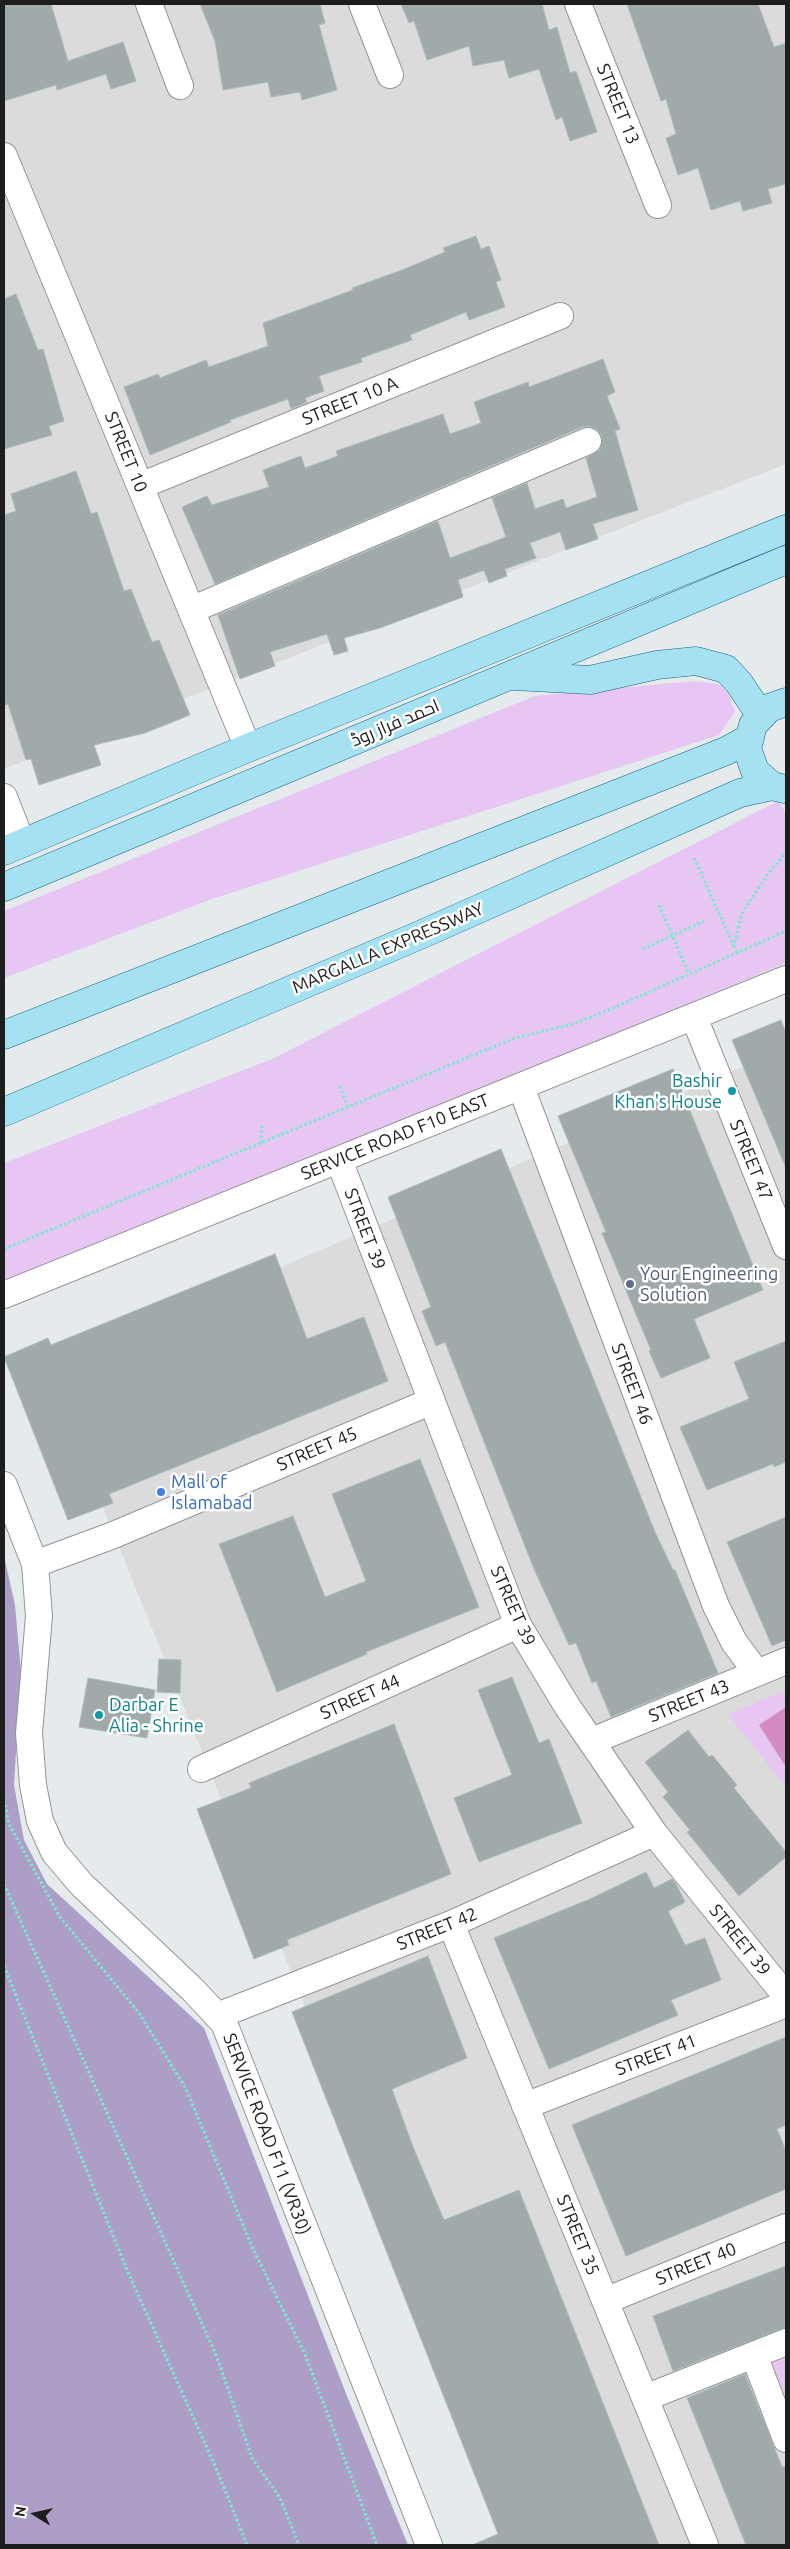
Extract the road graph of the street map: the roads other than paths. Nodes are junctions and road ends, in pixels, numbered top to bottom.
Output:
1 (149, 4) edge
2 (362, 4) edge
3 (578, 4) edge
4 (390, 75) dead end
5 (180, 86) dead end
6 (4, 156) edge
7 (658, 205) dead end
8 (560, 316) dead end
9 (588, 441) dead end
10 (140, 486) junction
11 (786, 529) edge
12 (740, 548) junction
13 (786, 560) edge
14 (751, 574) junction
15 (191, 610) junction
16 (509, 675) junction
17 (786, 702) edge
18 (755, 727) junction
19 (248, 748) junction
20 (782, 790) edge
21 (4, 797) edge
22 (13, 847) edge
23 (4, 887) edge
24 (786, 979) edge
25 (694, 1018) junction
26 (4, 1035) edge
27 (521, 1087) junction
28 (4, 1112) edge
29 (339, 1160) junction
30 (786, 1246) edge
31 (4, 1295) edge
32 (432, 1401) junction
33 (4, 1485) edge
34 (35, 1564) junction
35 (518, 1625) junction
36 (786, 1661) edge
37 (757, 1673) junction
38 (592, 1741) junction
39 (201, 1769) dead end
40 (654, 1833) junction
41 (451, 1924) junction
42 (786, 1996) edge
43 (786, 2004) edge
44 (217, 2016) junction
45 (526, 2106) junction
46 (786, 2227) edge
47 (606, 2301) junction
48 (786, 2342) edge
49 (754, 2355) junction
50 (645, 2398) junction
51 (786, 2439) edge
52 (429, 2545) edge
53 (705, 2545) edge

1 - 5 street
2 - 4 street
3 - 7 street, STREET 13
6 - 10 street, STREET 10
8 - 10 street, STREET 10 A
9 - 15 street
10 - 15 street, STREET 10
11 - 12 main road, احمد فراز روڈ
12 - 14 main road
12 - 19 main road, احمد فراز روڈ
13 - 14 main road, احمد فراز روڈ
14 - 16 main road, احمد فراز روڈ
15 - 19 street, STREET 10
16 - 18 main road
16 - 23 main road, احمد فراز روڈ
17 - 18 main road
18 - 20 main road
18 - 26 main road
19 - 22 main road, احمد فراز روڈ
20 - 28 main road, MARGALLA EXPRESSWAY
21 - 22 street
24 - 25 street, SERVICE ROAD F10 EAST
25 - 27 street, SERVICE ROAD F10 EAST
25 - 30 street, STREET 47
27 - 29 street, SERVICE ROAD F10 EAST
27 - 37 street, STREET 46
29 - 31 street, SERVICE ROAD F10 EAST
29 - 32 street, STREET 39
32 - 34 street, STREET 45
32 - 35 street, STREET 39
33 - 34 street, SERVICE ROAD F11 (VR30)
34 - 44 street, SERVICE ROAD F11 (VR30)
35 - 38 street, STREET 39
35 - 39 street, STREET 44
36 - 37 street, STREET 43
37 - 38 street, STREET 43
38 - 40 street, STREET 39
40 - 41 street, STREET 42
40 - 42 street, STREET 39
41 - 44 street, STREET 42
41 - 45 street, STREET 35
43 - 45 street, STREET 41
44 - 52 street, SERVICE ROAD F11 (VR30)
45 - 47 street, STREET 35
46 - 47 street, STREET 40
47 - 50 street, STREET 35
48 - 49 street
49 - 50 street
49 - 51 street
50 - 53 street, STREET 35

